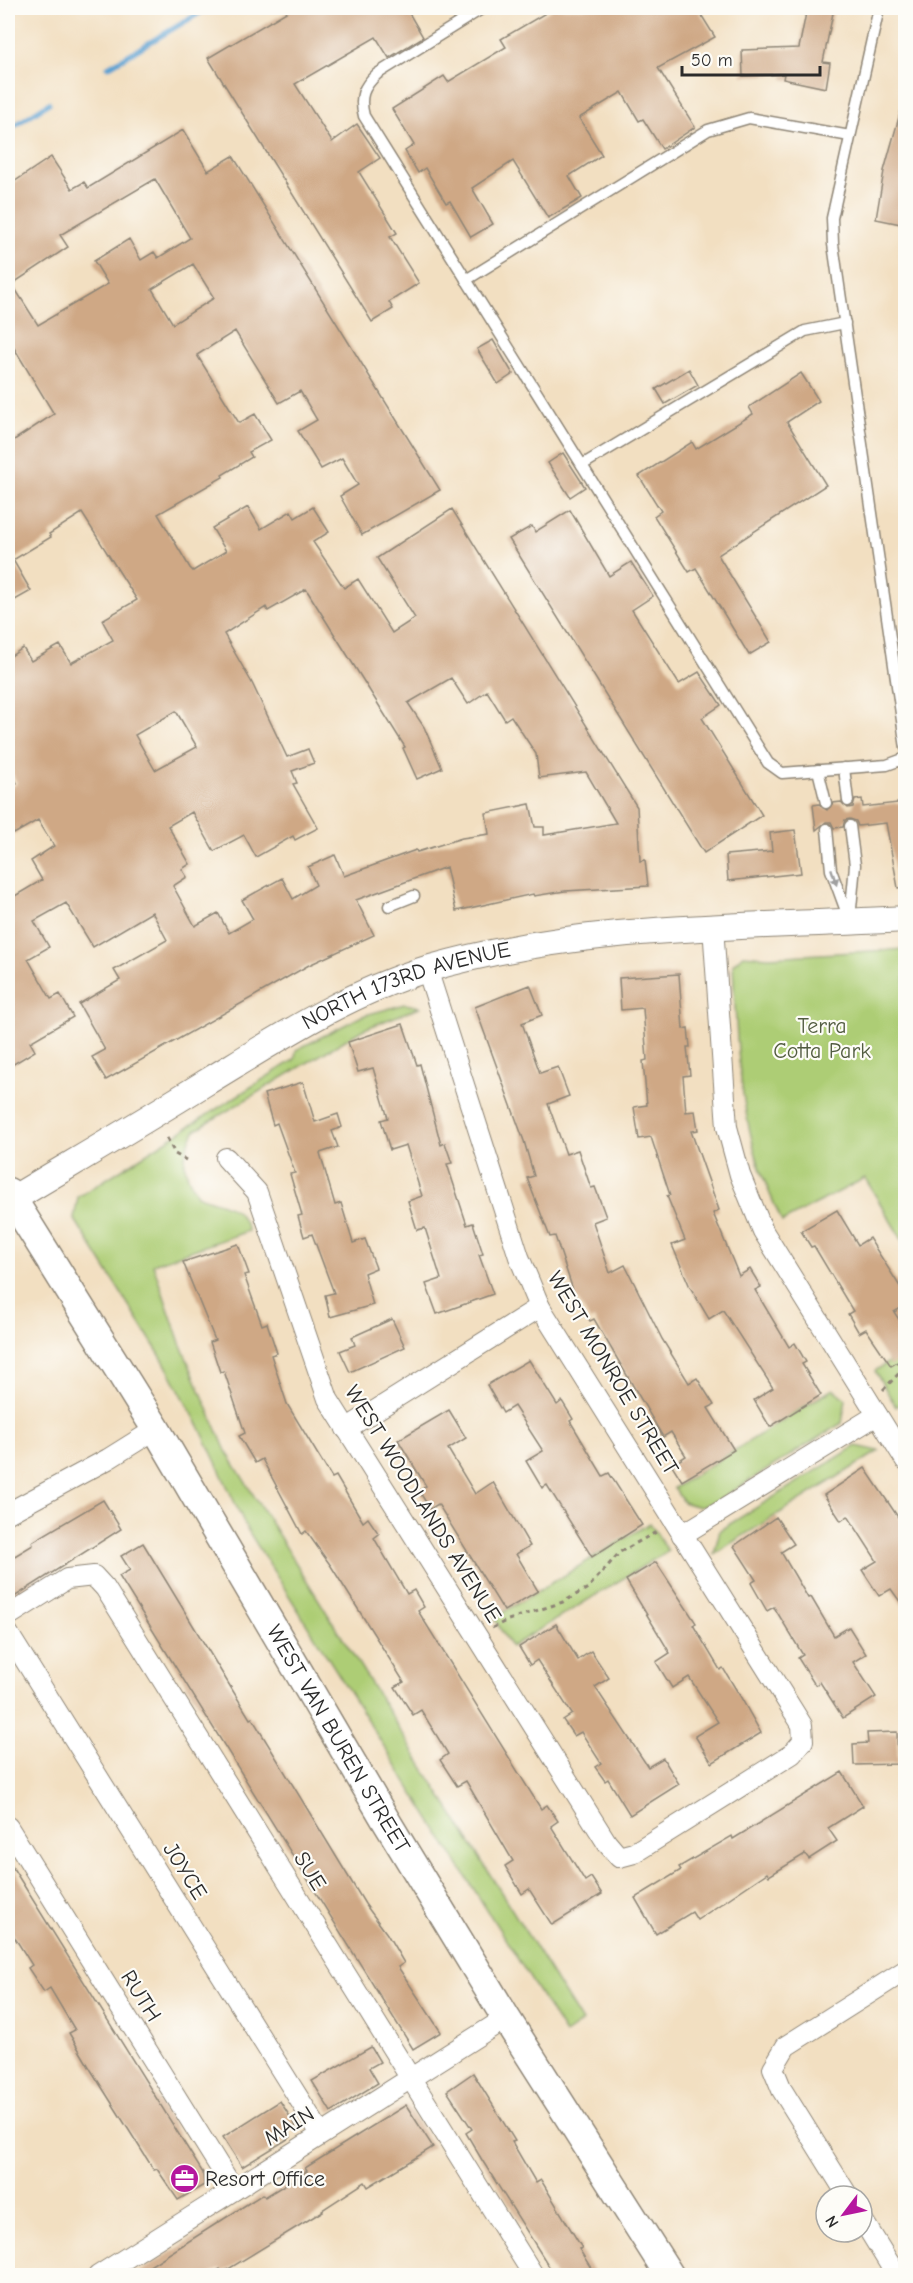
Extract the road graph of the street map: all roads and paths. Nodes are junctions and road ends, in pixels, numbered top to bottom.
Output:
1 (483, 8) edge
2 (879, 8) edge
3 (850, 136) junction
4 (466, 280) junction
5 (845, 323) junction
6 (582, 465) junction
7 (906, 748) edge
8 (906, 758) edge
9 (844, 768) junction
10 (818, 770) junction
11 (848, 801) dead end
12 (826, 803) dead end
13 (850, 826) dead end
14 (827, 829) dead end
15 (414, 896) dead end
16 (389, 906) dead end
17 (906, 919) edge
18 (850, 922) junction
19 (713, 926) junction
20 (427, 969) junction
21 (167, 1138) dead end
22 (226, 1158) dead end
23 (186, 1160) dead end
24 (8, 1198) edge
25 (540, 1307) junction
26 (906, 1366) edge
27 (883, 1390) dead end
28 (876, 1415) junction
29 (156, 1429) junction
30 (346, 1429) junction
31 (906, 1461) edge
32 (8, 1513) edge
33 (658, 1531) dead end
34 (682, 1535) junction
35 (8, 1617) edge
36 (8, 1633) edge
37 (477, 1637) junction
38 (8, 1827) edge
39 (619, 1857) joint
40 (906, 1970) edge
41 (506, 2018) junction
42 (411, 2078) junction
43 (321, 2134) junction
44 (841, 2184) edge
45 (234, 2190) junction
46 (874, 2239) edge
47 (98, 2276) edge
48 (534, 2276) edge
49 (670, 2276) edge
50 (897, 2276) edge

1 - 4 lane
2 - 3 lane
3 - 4 lane
3 - 5 lane
4 - 6 lane
5 - 6 lane
5 - 7 lane
6 - 10 lane
8 - 9 lane
9 - 10 lane
9 - 11 lane
10 - 12 lane
13 - 18 lane
14 -> 18 lane
15 - 16 lane
17 - 18 street, NORTH 173RD AVENUE
18 - 19 street, NORTH 173RD AVENUE
19 - 20 street, NORTH 173RD AVENUE
19 - 28 street
20 - 24 street, NORTH 173RD AVENUE
20 - 25 street, WEST MONROE STREET
21 - 23 path
22 - 30 street, WEST WOODLANDS AVENUE
24 - 29 main road, WEST VAN BUREN STREET
25 - 30 street
25 - 34 street, WEST MONROE STREET
26 - 27 path
28 - 31 street
28 - 34 street
29 - 32 street
29 - 41 main road, WEST VAN BUREN STREET
30 - 37 street, WEST WOODLANDS AVENUE
33 - 37 path
34 - 39 street, WEST MONROE STREET
35 - 42 street, SUE
36 - 43 street, JOYCE
37 - 39 street, WEST WOODLANDS AVENUE
38 - 45 street, RUTH
40 - 44 street
41 - 42 street, MAIN
41 - 49 main road, WEST VAN BUREN STREET
42 - 43 street, MAIN
42 - 48 street, SUE
43 - 45 street, MAIN
45 - 47 street, MAIN
46 - 50 street

